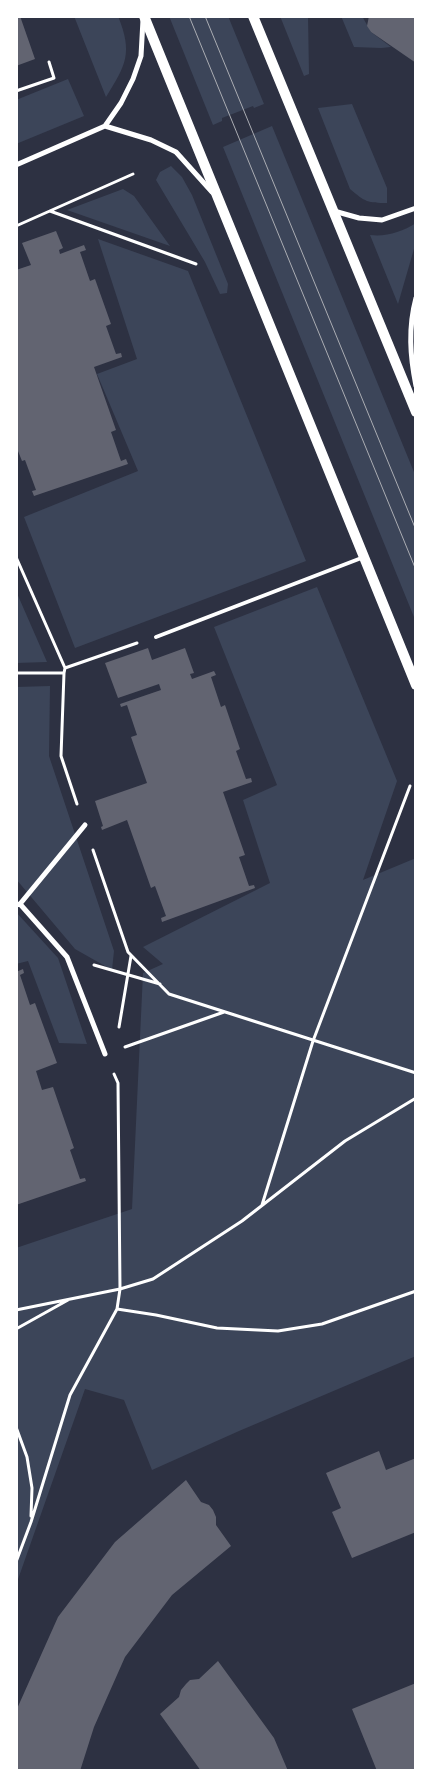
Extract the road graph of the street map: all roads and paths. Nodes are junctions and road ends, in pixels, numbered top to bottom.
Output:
1 (144, 16) edge
2 (253, 16) edge
3 (49, 62) dead end
4 (16, 91) edge
5 (105, 126) junction
6 (16, 165) edge
7 (133, 174) dead end
8 (217, 198) junction
9 (416, 208) edge
10 (50, 211) junction
11 (333, 211) junction
12 (16, 226) edge
13 (196, 264) dead end
14 (416, 298) edge
15 (416, 386) edge
16 (416, 412) edge
17 (16, 557) edge
18 (364, 557) junction
19 (156, 637) joint
20 (65, 668) junction
21 (64, 672) junction
22 (16, 673) edge
23 (416, 685) edge
24 (410, 786) dead end
25 (84, 825) junction
26 (18, 905) edge
27 (131, 956) junction
28 (67, 957) junction
29 (127, 974) junction
30 (161, 984) junction
31 (224, 1012) junction
32 (313, 1041) junction
33 (115, 1051) junction
34 (105, 1054) junction
35 (416, 1073) edge
36 (416, 1098) edge
37 (262, 1205) junction
38 (120, 1289) junction
39 (416, 1291) edge
40 (71, 1298) junction
41 (117, 1309) junction
42 (16, 1310) edge
43 (16, 1329) edge
44 (16, 1427) edge
45 (30, 1522) junction
46 (16, 1562) edge

1 - 5 street
1 - 8 main road
2 - 11 main road
3 - 4 path
5 - 6 street
5 - 8 street
7 - 10 path
8 - 18 main road
9 - 11 street
10 - 12 path
10 - 13 path
11 - 16 main road
14 - 15 street
17 - 20 path
18 - 19 lane
18 - 23 main road
19 - 20 path
20 - 21 path
21 - 22 path
21 - 25 path
24 - 32 path
25 - 26 street
25 - 27 path
26 - 28 street
27 - 29 path
27 - 30 path
28 - 29 path
28 - 34 street
29 - 30 path
29 - 33 path
30 - 31 path
31 - 32 path
31 - 33 path
32 - 35 path
32 - 37 path
33 - 34 path
34 - 38 path
36 - 37 path
37 - 38 path
38 - 40 path
38 - 41 path
39 - 41 path
40 - 42 path
40 - 43 path
41 - 45 path
44 - 45 path
45 - 46 path

